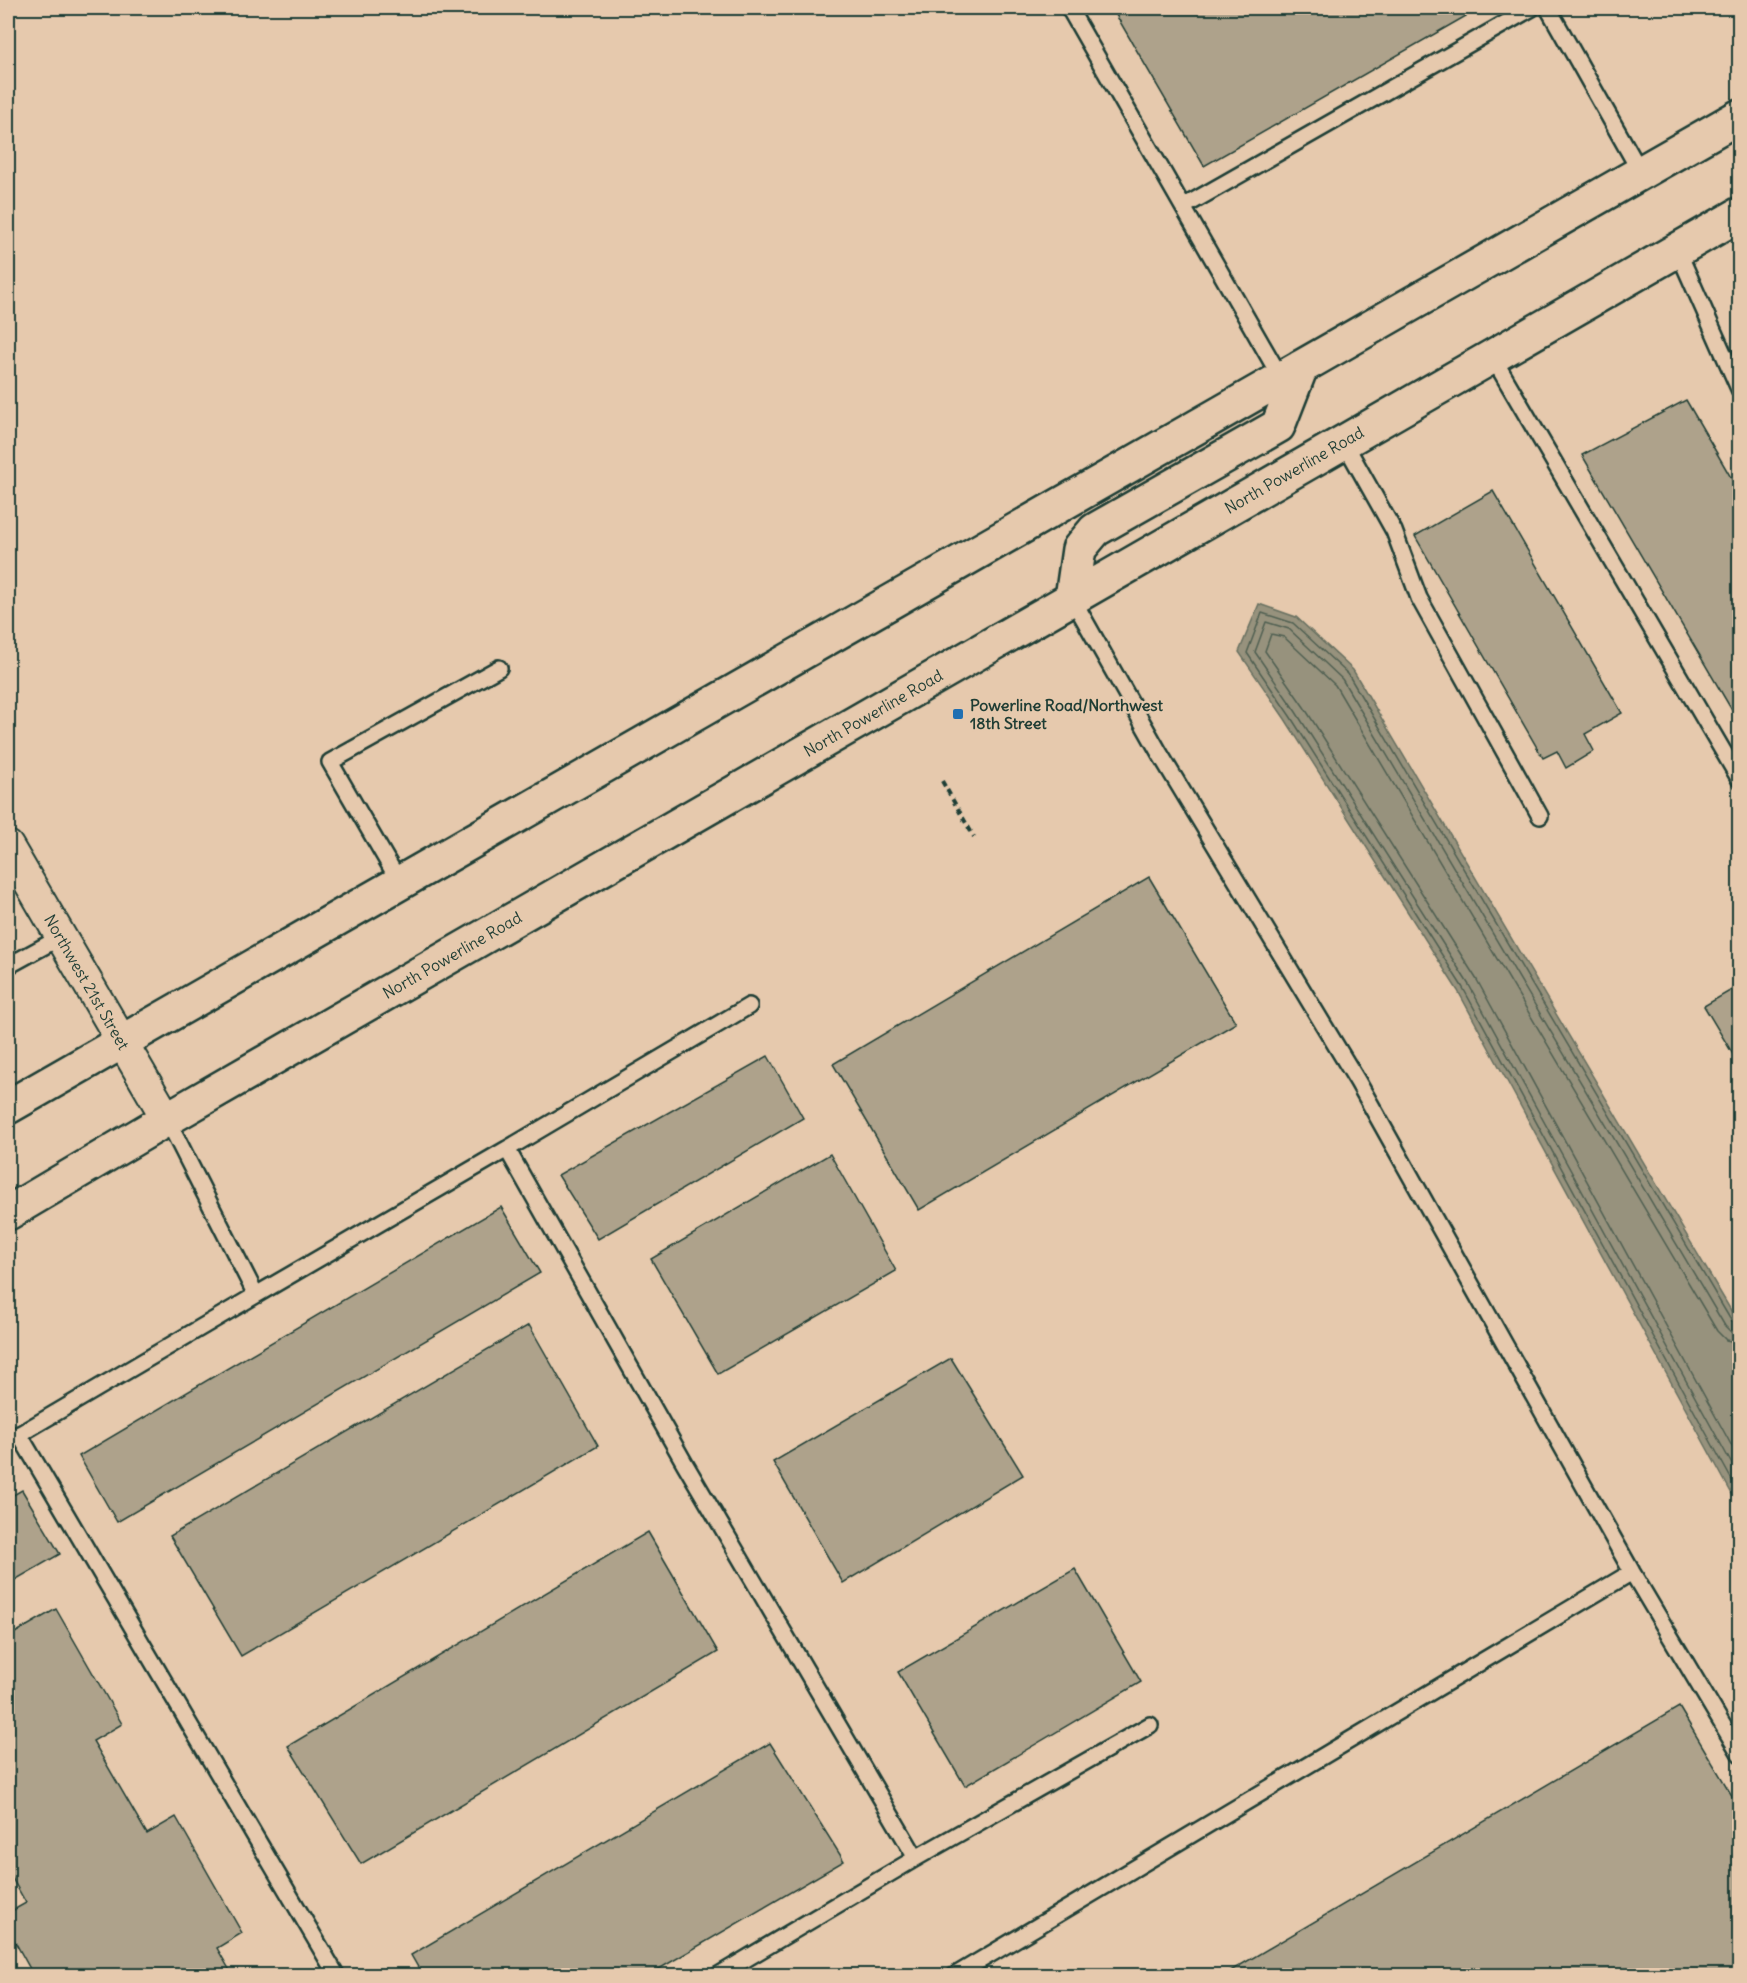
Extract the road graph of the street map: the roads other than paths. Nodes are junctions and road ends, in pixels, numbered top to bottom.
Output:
1 (1069, 8) edge
2 (1532, 8) edge
3 (1548, 8) edge
4 (1740, 116) edge
5 (1641, 173) junction
6 (1184, 207) junction
7 (1740, 214) edge
8 (1677, 249) junction
9 (1492, 356) junction
10 (1291, 373) junction
11 (1740, 391) edge
12 (1344, 442) junction
13 (1072, 598) junction
14 (499, 669) dead end
15 (1740, 780) edge
16 (1540, 816) dead end
17 (8, 846) edge
18 (400, 883) junction
19 (61, 937) junction
20 (8, 966) edge
21 (749, 1006) dead end
22 (122, 1042) junction
23 (8, 1107) edge
24 (166, 1119) junction
25 (507, 1149) junction
26 (8, 1214) edge
27 (256, 1295) junction
28 (13, 1437) edge
29 (1632, 1572) junction
30 (1150, 1725) dead end
31 (1740, 1754) edge
32 (916, 1858) junction
33 (338, 1976) edge
34 (717, 1976) edge
35 (954, 1976) edge

1 - 6 lane
2 - 6 lane
3 - 5 lane
4 - 5 main road
5 - 10 main road
6 - 10 lane
7 - 8 main road, North Powerline Road
8 - 9 main road, North Powerline Road
8 - 11 lane
9 - 12 main road, North Powerline Road
9 - 15 lane
10 - 13 main road
10 - 18 main road
12 - 13 main road, North Powerline Road
12 - 16 lane
13 - 24 main road, North Powerline Road
13 - 29 lane
14 - 18 lane
17 - 19 street, Northwest 21st Street
18 - 22 main road
19 - 20 lane
19 - 22 street, Northwest 21st Street
21 - 25 lane
22 - 23 main road
22 - 24 street, Northwest 21st Street
24 - 26 main road, North Powerline Road
24 - 27 lane
25 - 27 lane
25 - 32 lane
27 - 28 lane
28 - 33 lane
29 - 31 lane
29 - 35 lane
30 - 32 lane
32 - 34 lane

